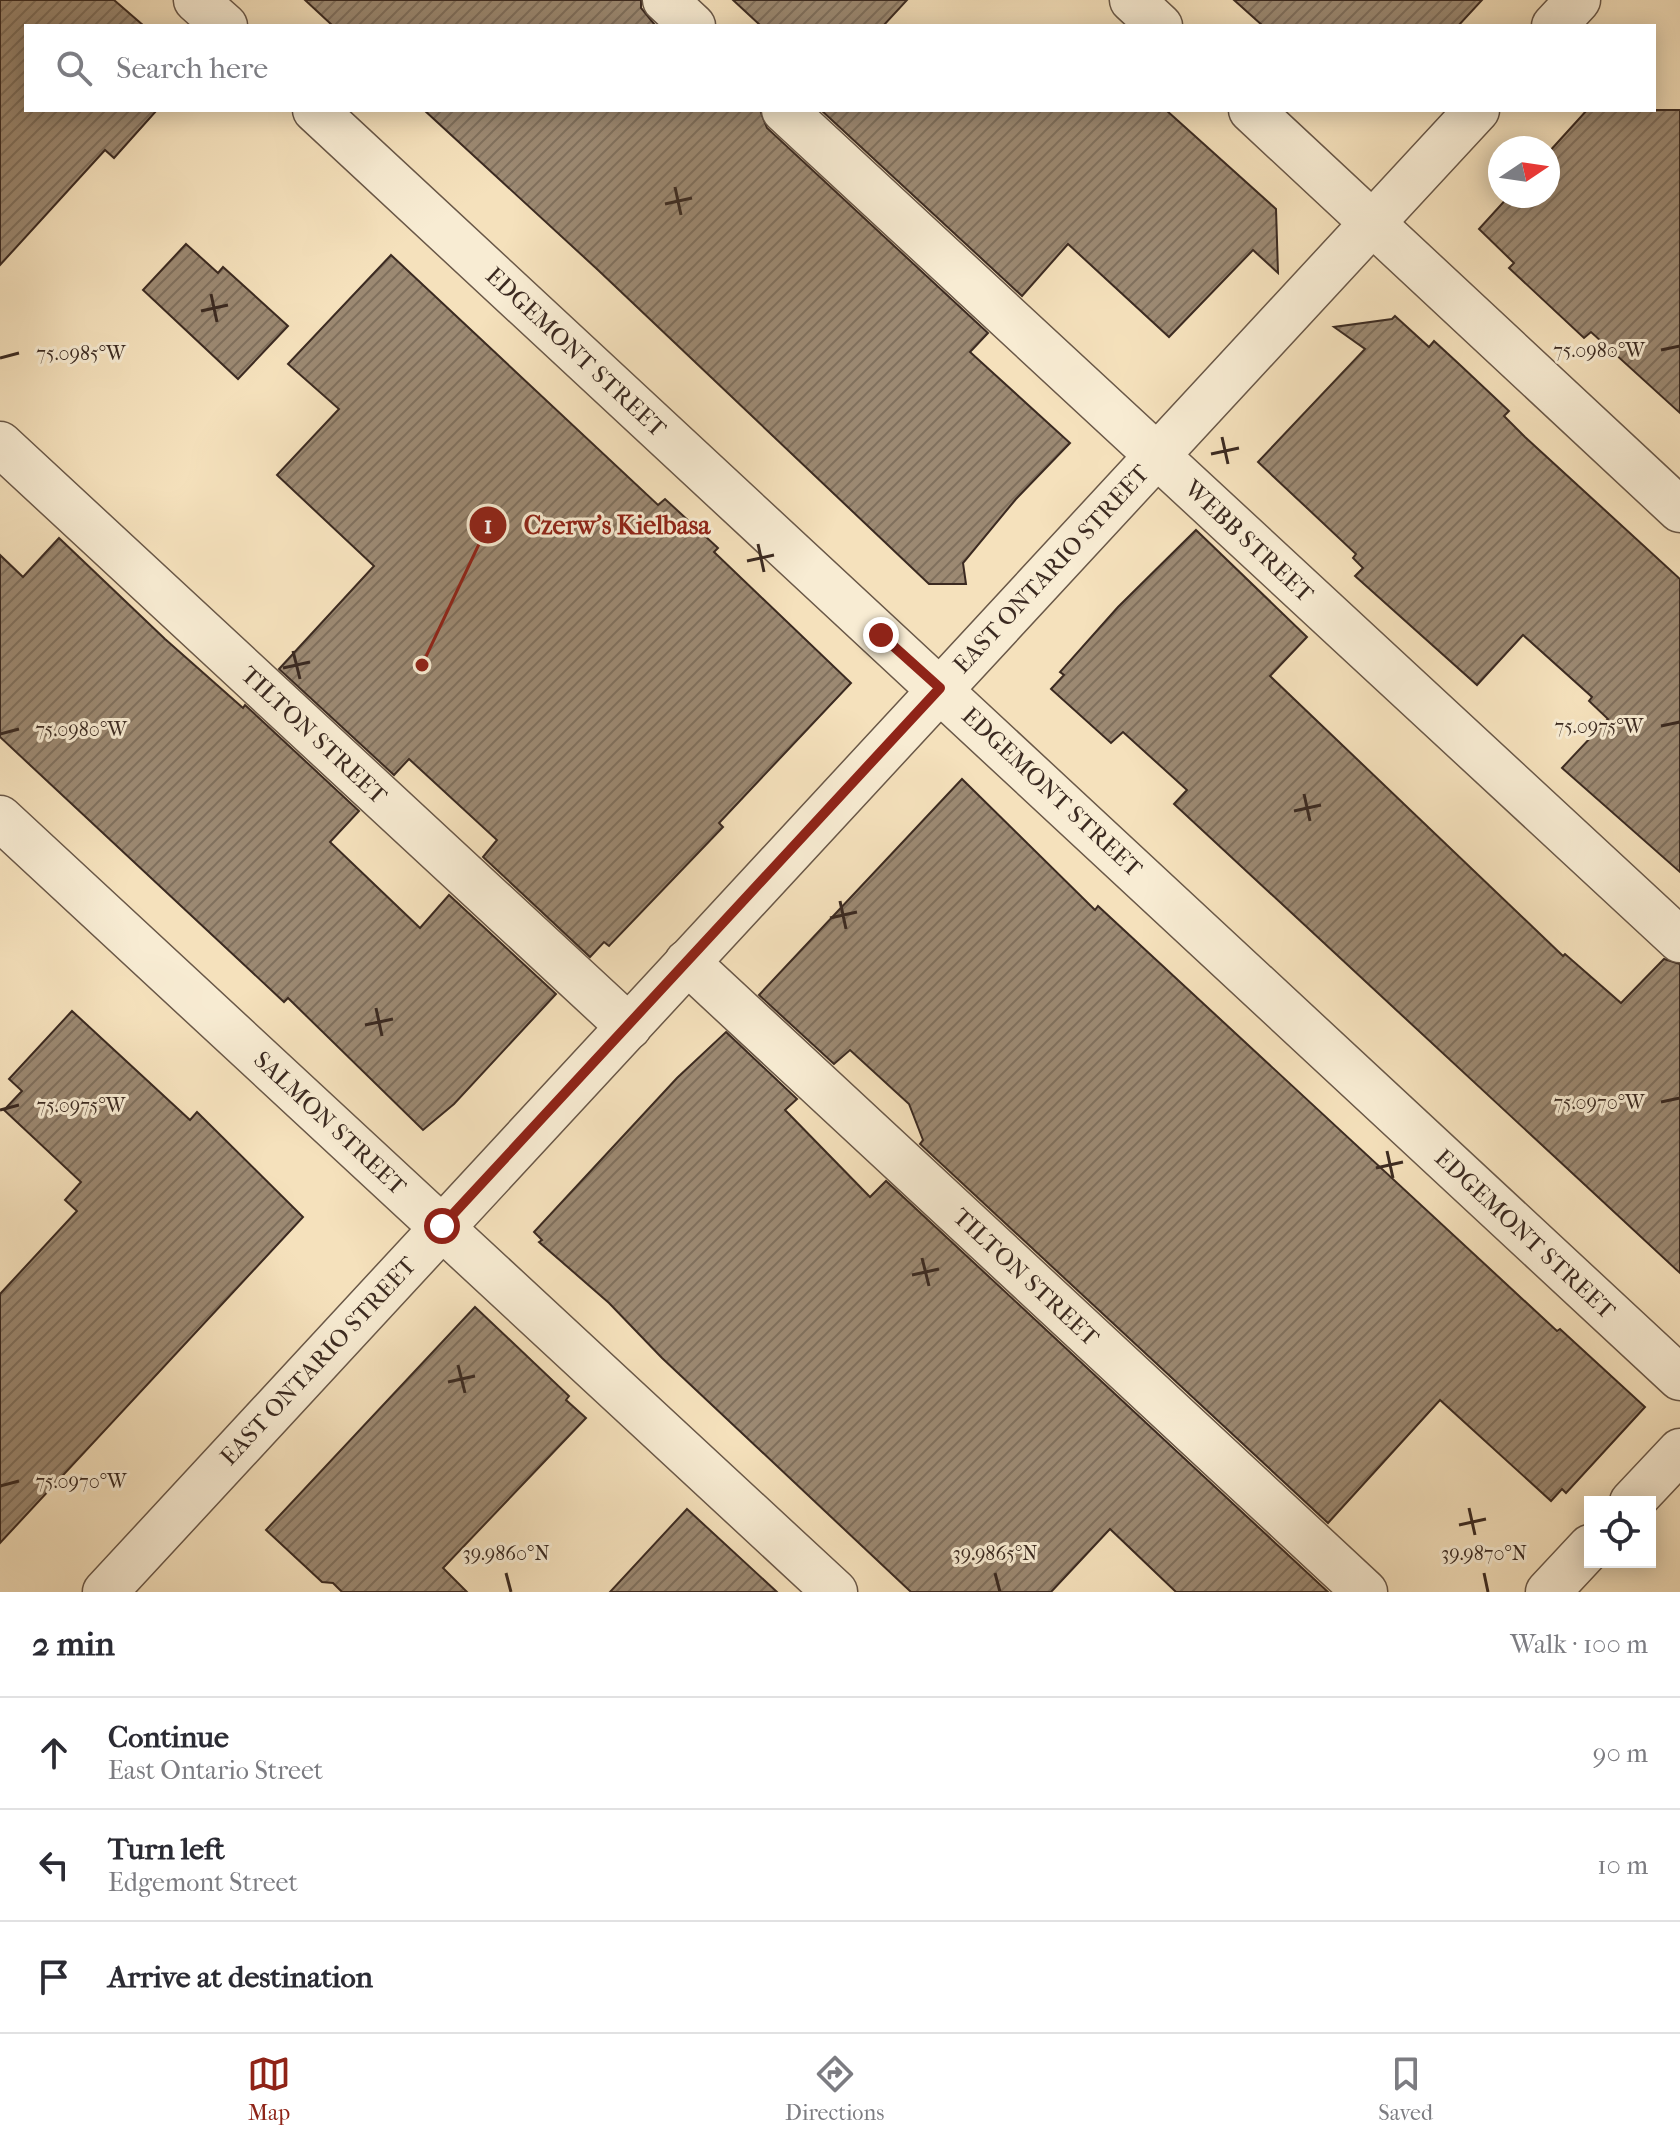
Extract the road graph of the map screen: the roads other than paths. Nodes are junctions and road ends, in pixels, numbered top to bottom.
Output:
1 (196, 0) edge
2 (665, 0) edge
3 (1132, 0) edge
4 (1578, 0) edge
5 (223, 24) edge
6 (691, 24) edge
7 (1158, 24) edge
8 (1556, 24) edge
9 (317, 112) edge
10 (786, 112) edge
11 (1253, 112) edge
12 (1475, 112) edge
13 (1374, 223) junction
14 (0, 444) edge
15 (1157, 455) junction
16 (1680, 510) edge
17 (940, 688) junction
18 (0, 818) edge
19 (1680, 940) edge
20 (687, 962) junction
21 (629, 1027) junction
22 (442, 1226) junction
23 (1680, 1378) edge
24 (1680, 1451) edge
25 (1638, 1496) edge
26 (1584, 1553) edge
27 (105, 1592) edge
28 (835, 1592) edge
29 (1365, 1592) edge
30 (1548, 1592) edge

1 - 5 street
2 - 6 street
3 - 7 street
4 - 8 street
9 - 17 street, EDGEMONT STREET
10 - 15 street, WEBB STREET
11 - 13 street
12 - 13 street, EAST ONTARIO STREET
13 - 15 street, EAST ONTARIO STREET
13 - 16 street
14 - 21 street, TILTON STREET
15 - 17 street, EAST ONTARIO STREET
15 - 19 street, WEBB STREET
17 - 20 street, EAST ONTARIO STREET
17 - 23 street, EDGEMONT STREET
18 - 22 street, SALMON STREET
20 - 21 street, EAST ONTARIO STREET
20 - 29 street, TILTON STREET
21 - 22 street, EAST ONTARIO STREET
22 - 27 street, EAST ONTARIO STREET
22 - 28 street, SALMON STREET
24 - 25 street
26 - 30 street

